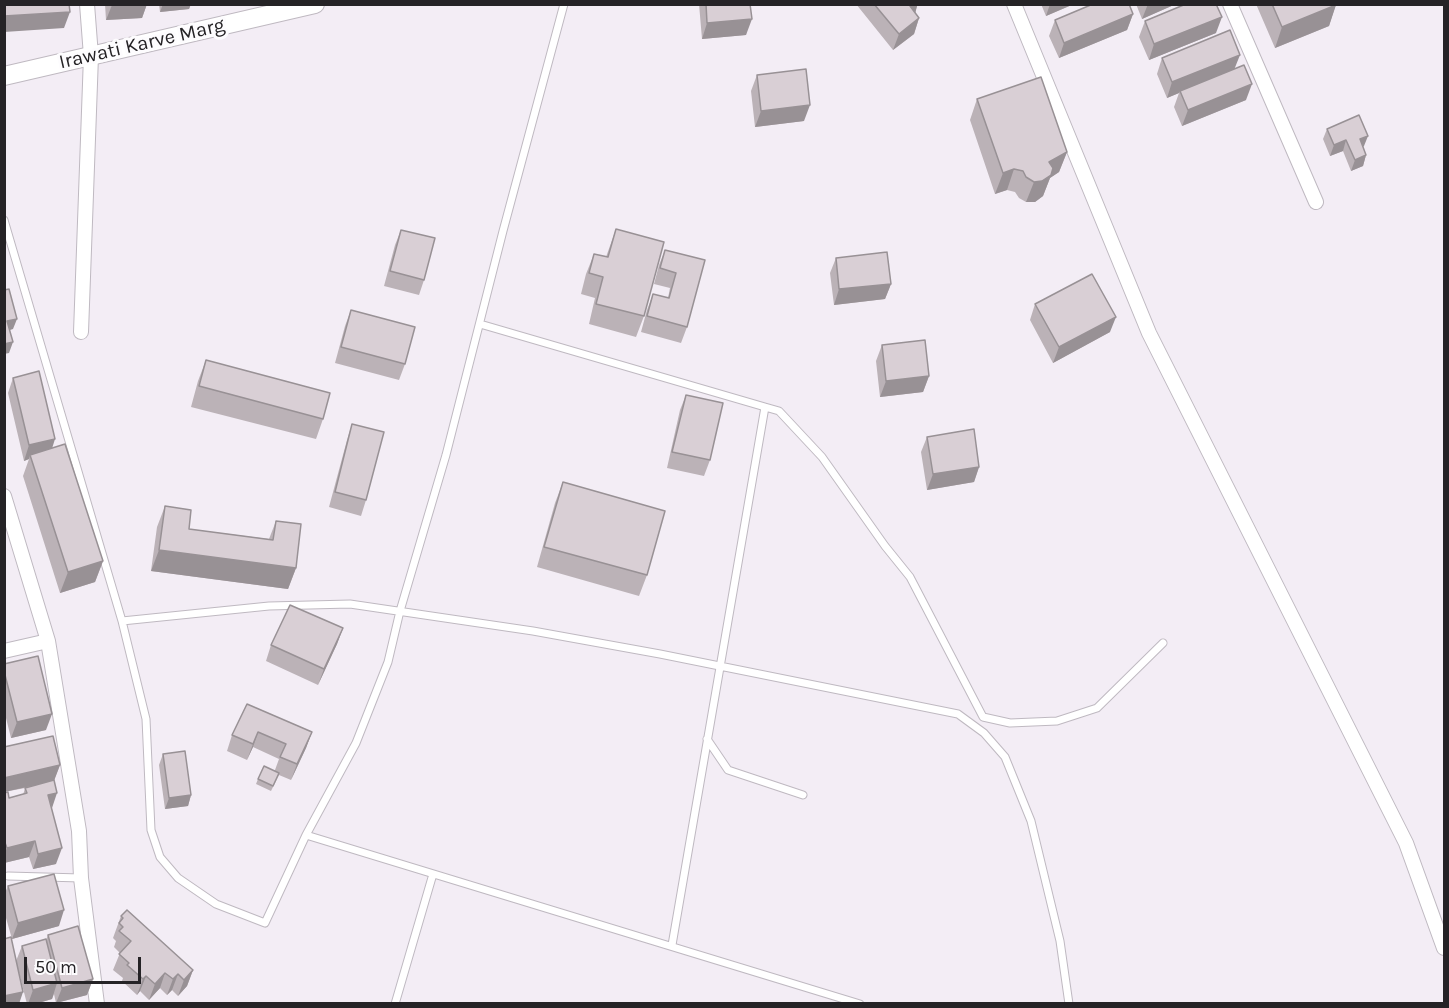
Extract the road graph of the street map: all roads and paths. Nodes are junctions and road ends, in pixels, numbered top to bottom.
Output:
1 (87, 4) edge
2 (315, 4) edge
3 (564, 4) edge
4 (1014, 4) edge
5 (1230, 4) edge
6 (91, 56) junction
7 (4, 76) edge
8 (1316, 202) dead end
9 (4, 220) edge
10 (480, 324) junction
11 (81, 332) dead end
12 (765, 407) junction
13 (4, 496) edge
14 (400, 611) junction
15 (122, 621) junction
16 (48, 641) junction
17 (1163, 643) dead end
18 (4, 651) edge
19 (719, 666) junction
20 (707, 740) junction
21 (803, 795) dead end
22 (306, 835) junction
23 (433, 874) junction
24 (8, 876) dead end
25 (81, 878) junction
26 (672, 945) junction
27 (1444, 948) edge
28 (97, 1004) edge
29 (395, 1004) edge
30 (860, 1004) edge
31 (1069, 1004) edge

1 - 6 street
2 - 6 main road, Irawati Karve Marg
3 - 10 lane
4 - 27 street
5 - 8 street
6 - 7 main road, Irawati Karve Marg
6 - 11 street
9 - 15 lane
10 - 12 lane
10 - 14 lane
12 - 17 lane
12 - 19 lane
13 - 16 street
14 - 15 lane
14 - 19 lane
14 - 22 lane
15 - 22 lane
16 - 18 street
16 - 25 street
19 - 20 lane
19 - 31 lane
20 - 21 lane
20 - 26 lane
22 - 23 lane
23 - 26 lane
23 - 29 lane
24 - 25 lane
25 - 28 street
26 - 30 lane

